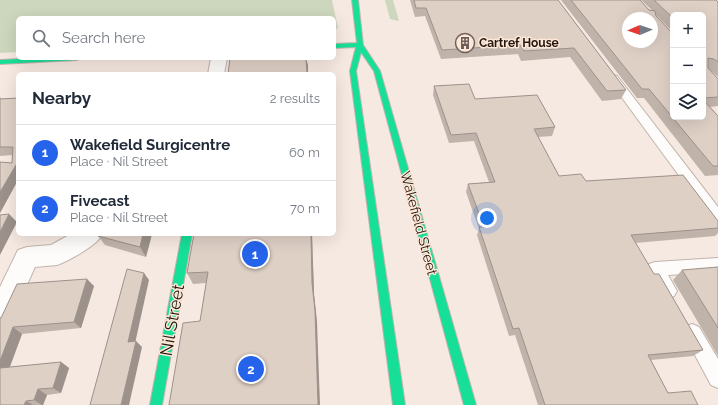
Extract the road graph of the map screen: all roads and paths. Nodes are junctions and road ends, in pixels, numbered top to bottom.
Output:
1 (355, 0) edge
2 (360, 45) junction
3 (336, 46) edge
4 (38, 60) edge
5 (219, 60) edge
6 (0, 62) edge
7 (608, 70) edge
8 (216, 72) edge
9 (718, 218) edge
10 (88, 236) edge
11 (187, 236) edge
12 (718, 265) edge
13 (0, 315) edge
14 (718, 378) edge
15 (156, 405) edge
16 (399, 405) edge
17 (470, 405) edge

1 - 2 main road, Wakefield Street
2 - 3 main road
2 - 16 main road, Wakefield Street
2 - 17 main road, Wakefield Street
4 - 6 main road
5 - 8 street
7 - 9 lane
10 - 13 street
11 - 15 main road, Nil Street
12 - 14 lane

